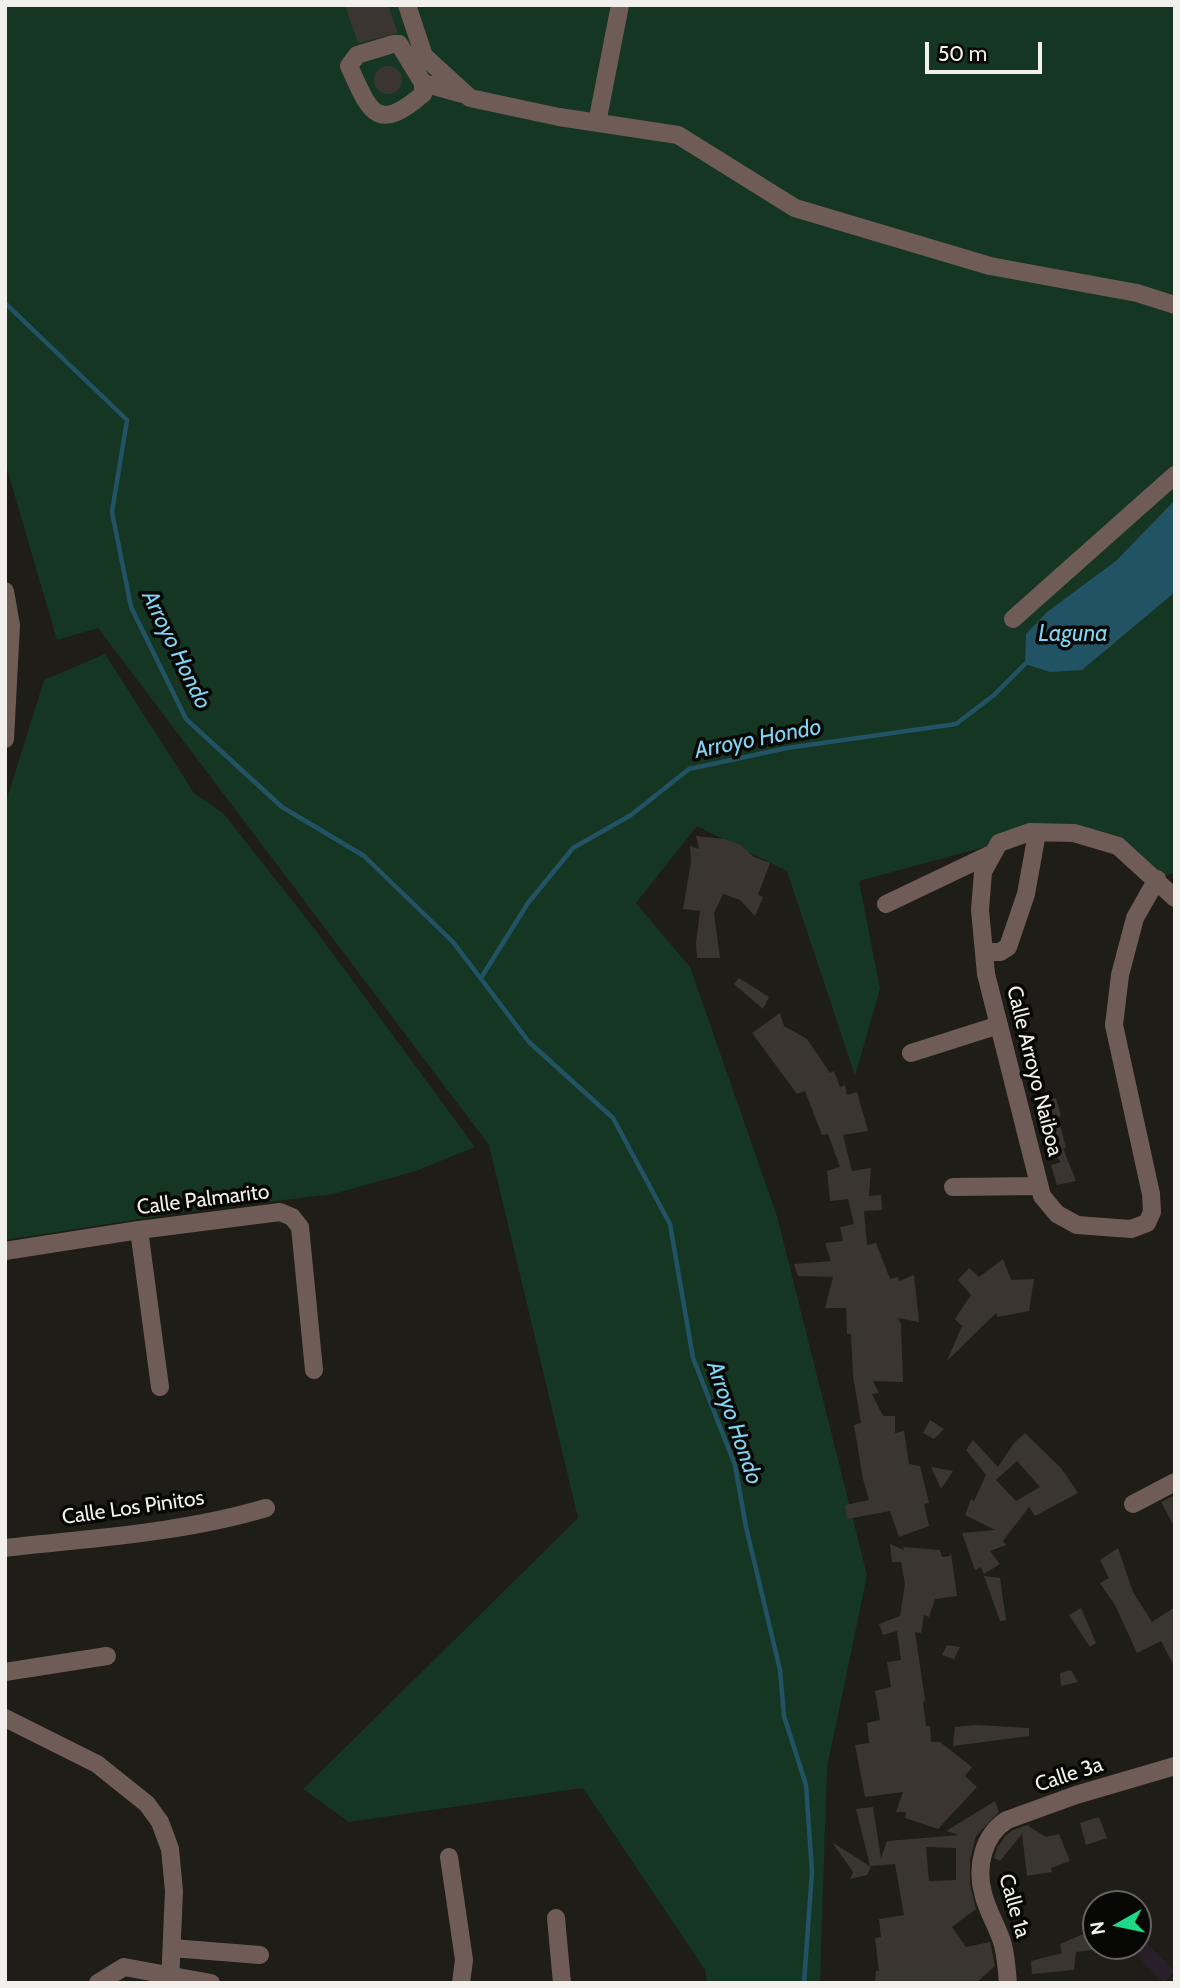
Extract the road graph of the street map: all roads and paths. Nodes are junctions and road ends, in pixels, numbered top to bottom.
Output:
1 (407, 5) edge
2 (620, 5) edge
3 (423, 83) junction
4 (467, 95) junction
5 (597, 123) junction
6 (1175, 305) edge
7 (1175, 475) edge
8 (5, 591) edge
9 (1013, 618) dead end
10 (5, 740) edge
11 (1037, 833) junction
12 (996, 848) junction
13 (1157, 879) junction
14 (1175, 898) edge
15 (886, 904) dead end
16 (984, 952) junction
17 (999, 1025) junction
18 (911, 1053) dead end
19 (1039, 1186) junction
20 (953, 1187) dead end
21 (139, 1230) junction
22 (5, 1251) edge
23 (314, 1370) dead end
24 (160, 1387) dead end
25 (1175, 1482) edge
26 (1133, 1504) dead end
27 (265, 1508) dead end
28 (5, 1548) edge
29 (107, 1656) dead end
30 (5, 1672) edge
31 (5, 1718) edge
32 (1175, 1766) edge
33 (987, 1842) joint
34 (449, 1857) dead end
35 (556, 1918) dead end
36 (172, 1948) junction
37 (260, 1955) dead end
38 (170, 1979) edge
39 (98, 1983) edge
40 (211, 1983) edge
41 (461, 1983) edge
42 (562, 1983) edge
43 (1008, 1983) edge

1 - 4 street
2 - 5 street
3 - 3 street
3 - 4 street
4 - 5 street
5 - 6 street
7 - 9 street
8 - 10 street
11 - 12 street
11 - 13 street
11 - 16 street
12 - 15 street
12 - 16 street, Calle Arroyo Naiboa
13 - 14 street
13 - 19 street, Calle Arroyo Naiboa
16 - 17 street, Calle Arroyo Naiboa
17 - 18 street
17 - 19 street, Calle Arroyo Naiboa
19 - 20 street
21 - 22 street, Calle Palmarito
21 - 23 street, Calle Palmarito
21 - 24 street
25 - 26 street
27 - 28 street, Calle Los Pinitos
29 - 30 street
31 - 36 street
32 - 33 street, Calle 3a
33 - 43 street, Calle 1a
34 - 41 street
35 - 42 street
36 - 37 street
36 - 38 street
38 - 39 street
38 - 40 street

